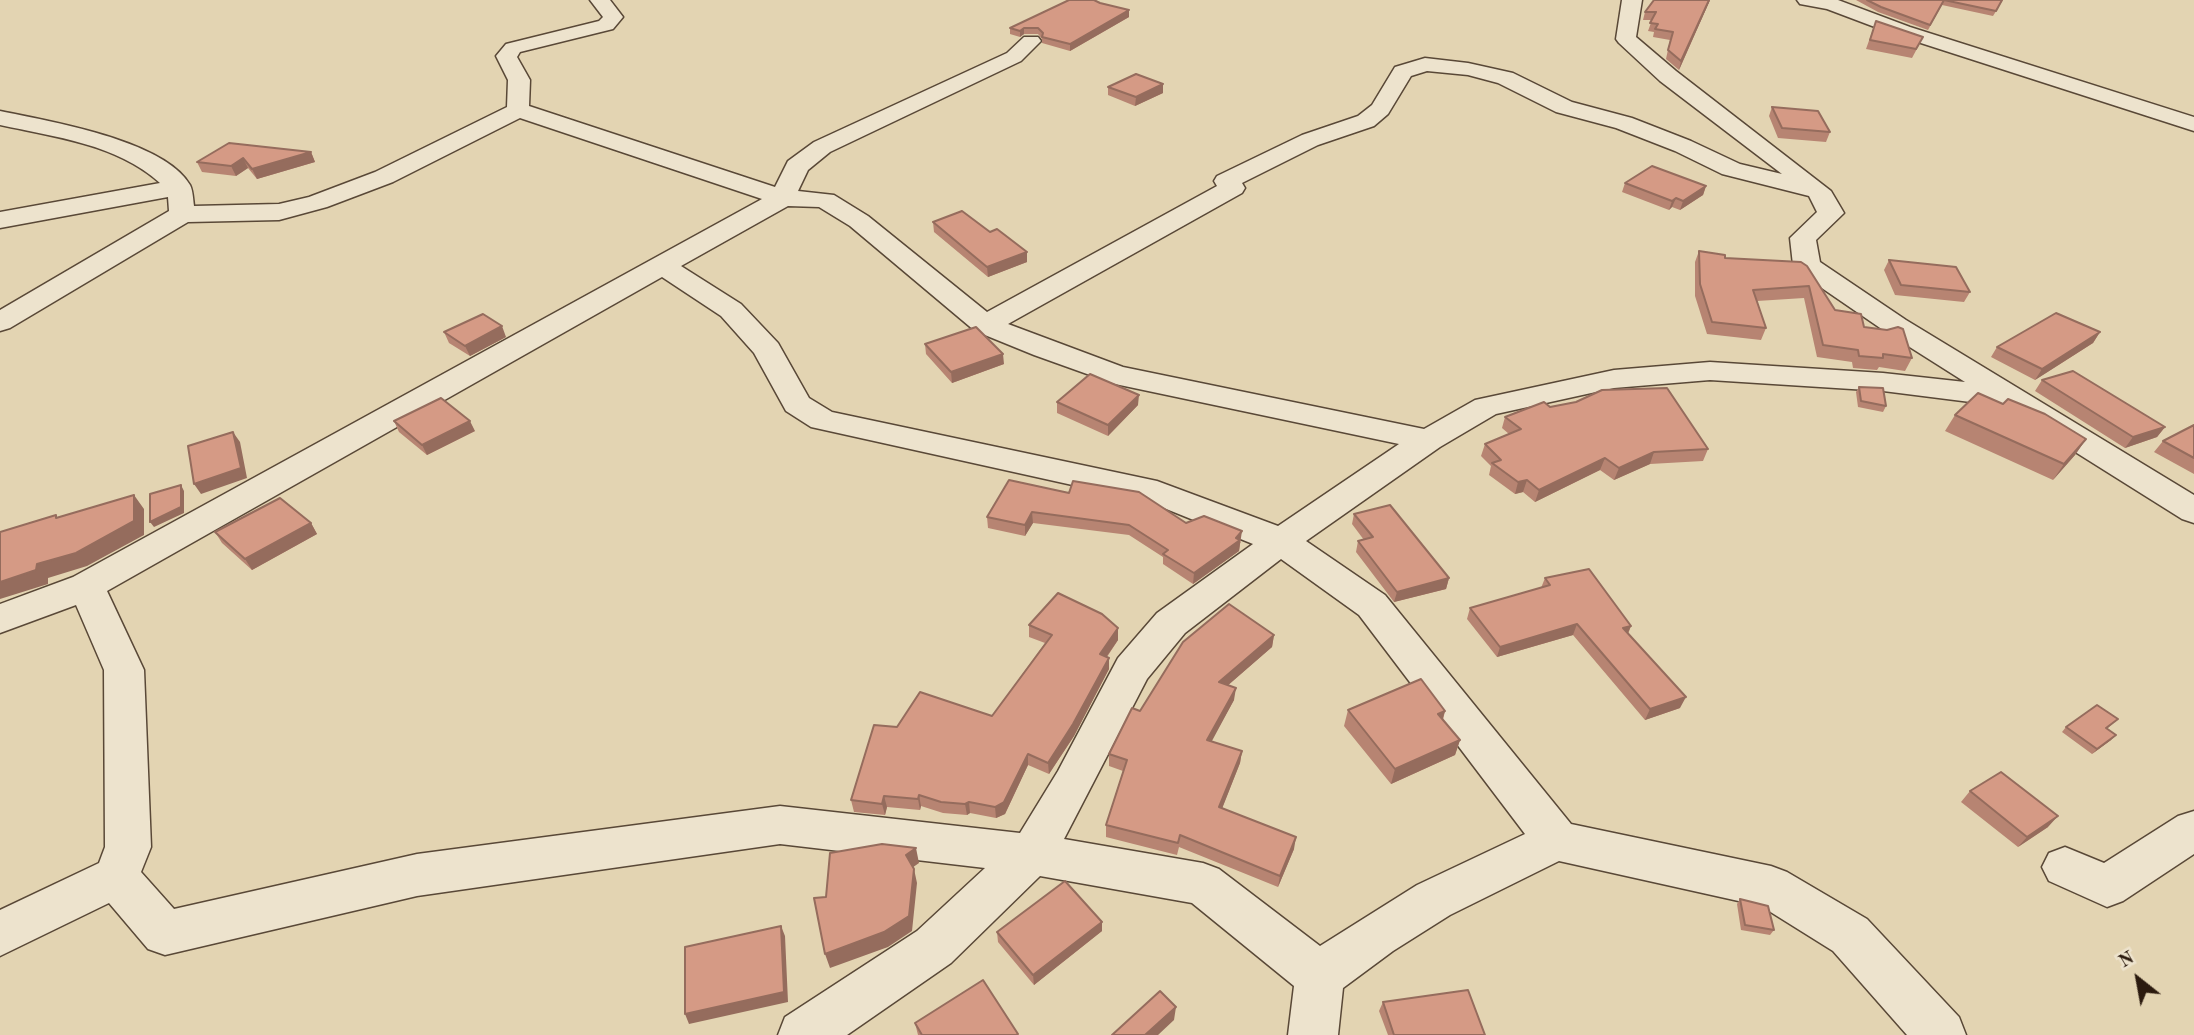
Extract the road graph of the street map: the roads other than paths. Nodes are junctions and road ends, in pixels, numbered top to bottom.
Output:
1 (600, 0) edge
2 (1632, 0) edge
3 (1807, 0) edge
4 (1858, 0) edge
5 (1831, 4) junction
6 (1031, 41) edge
7 (518, 110) junction
8 (4, 121) edge
9 (2194, 124) edge
10 (179, 187) junction
11 (1819, 191) junction
12 (783, 198) junction
13 (182, 214) junction
14 (0, 220) edge
15 (663, 267) junction
16 (0, 323) edge
17 (985, 325) junction
18 (2008, 397) junction
19 (1428, 440) junction
20 (2194, 511) edge
21 (1281, 541) junction
22 (86, 586) junction
23 (0, 619) edge
24 (2194, 830) edge
25 (1557, 841) junction
26 (1032, 855) junction
27 (2065, 867) dead end
28 (116, 877) junction
29 (0, 934) edge
30 (1320, 976) junction
31 (803, 1035) edge
32 (1313, 1035) edge
33 (1941, 1035) edge

1 - 7 street
2 - 11 street
3 - 5 street
4 - 5 street
5 - 9 street
6 - 12 street
7 - 12 street
7 - 13 street
8 - 10 street
10 - 13 street
10 - 14 street
11 - 17 street
11 - 18 street
12 - 15 street
12 - 17 street
13 - 16 street
15 - 21 street
15 - 22 street
17 - 19 street
18 - 19 street
18 - 20 street
19 - 21 street
21 - 25 street
21 - 26 street
22 - 23 street
22 - 28 street
24 - 27 street
25 - 30 street
25 - 33 street
26 - 28 street
26 - 30 street
26 - 31 street
28 - 29 street
30 - 32 street

